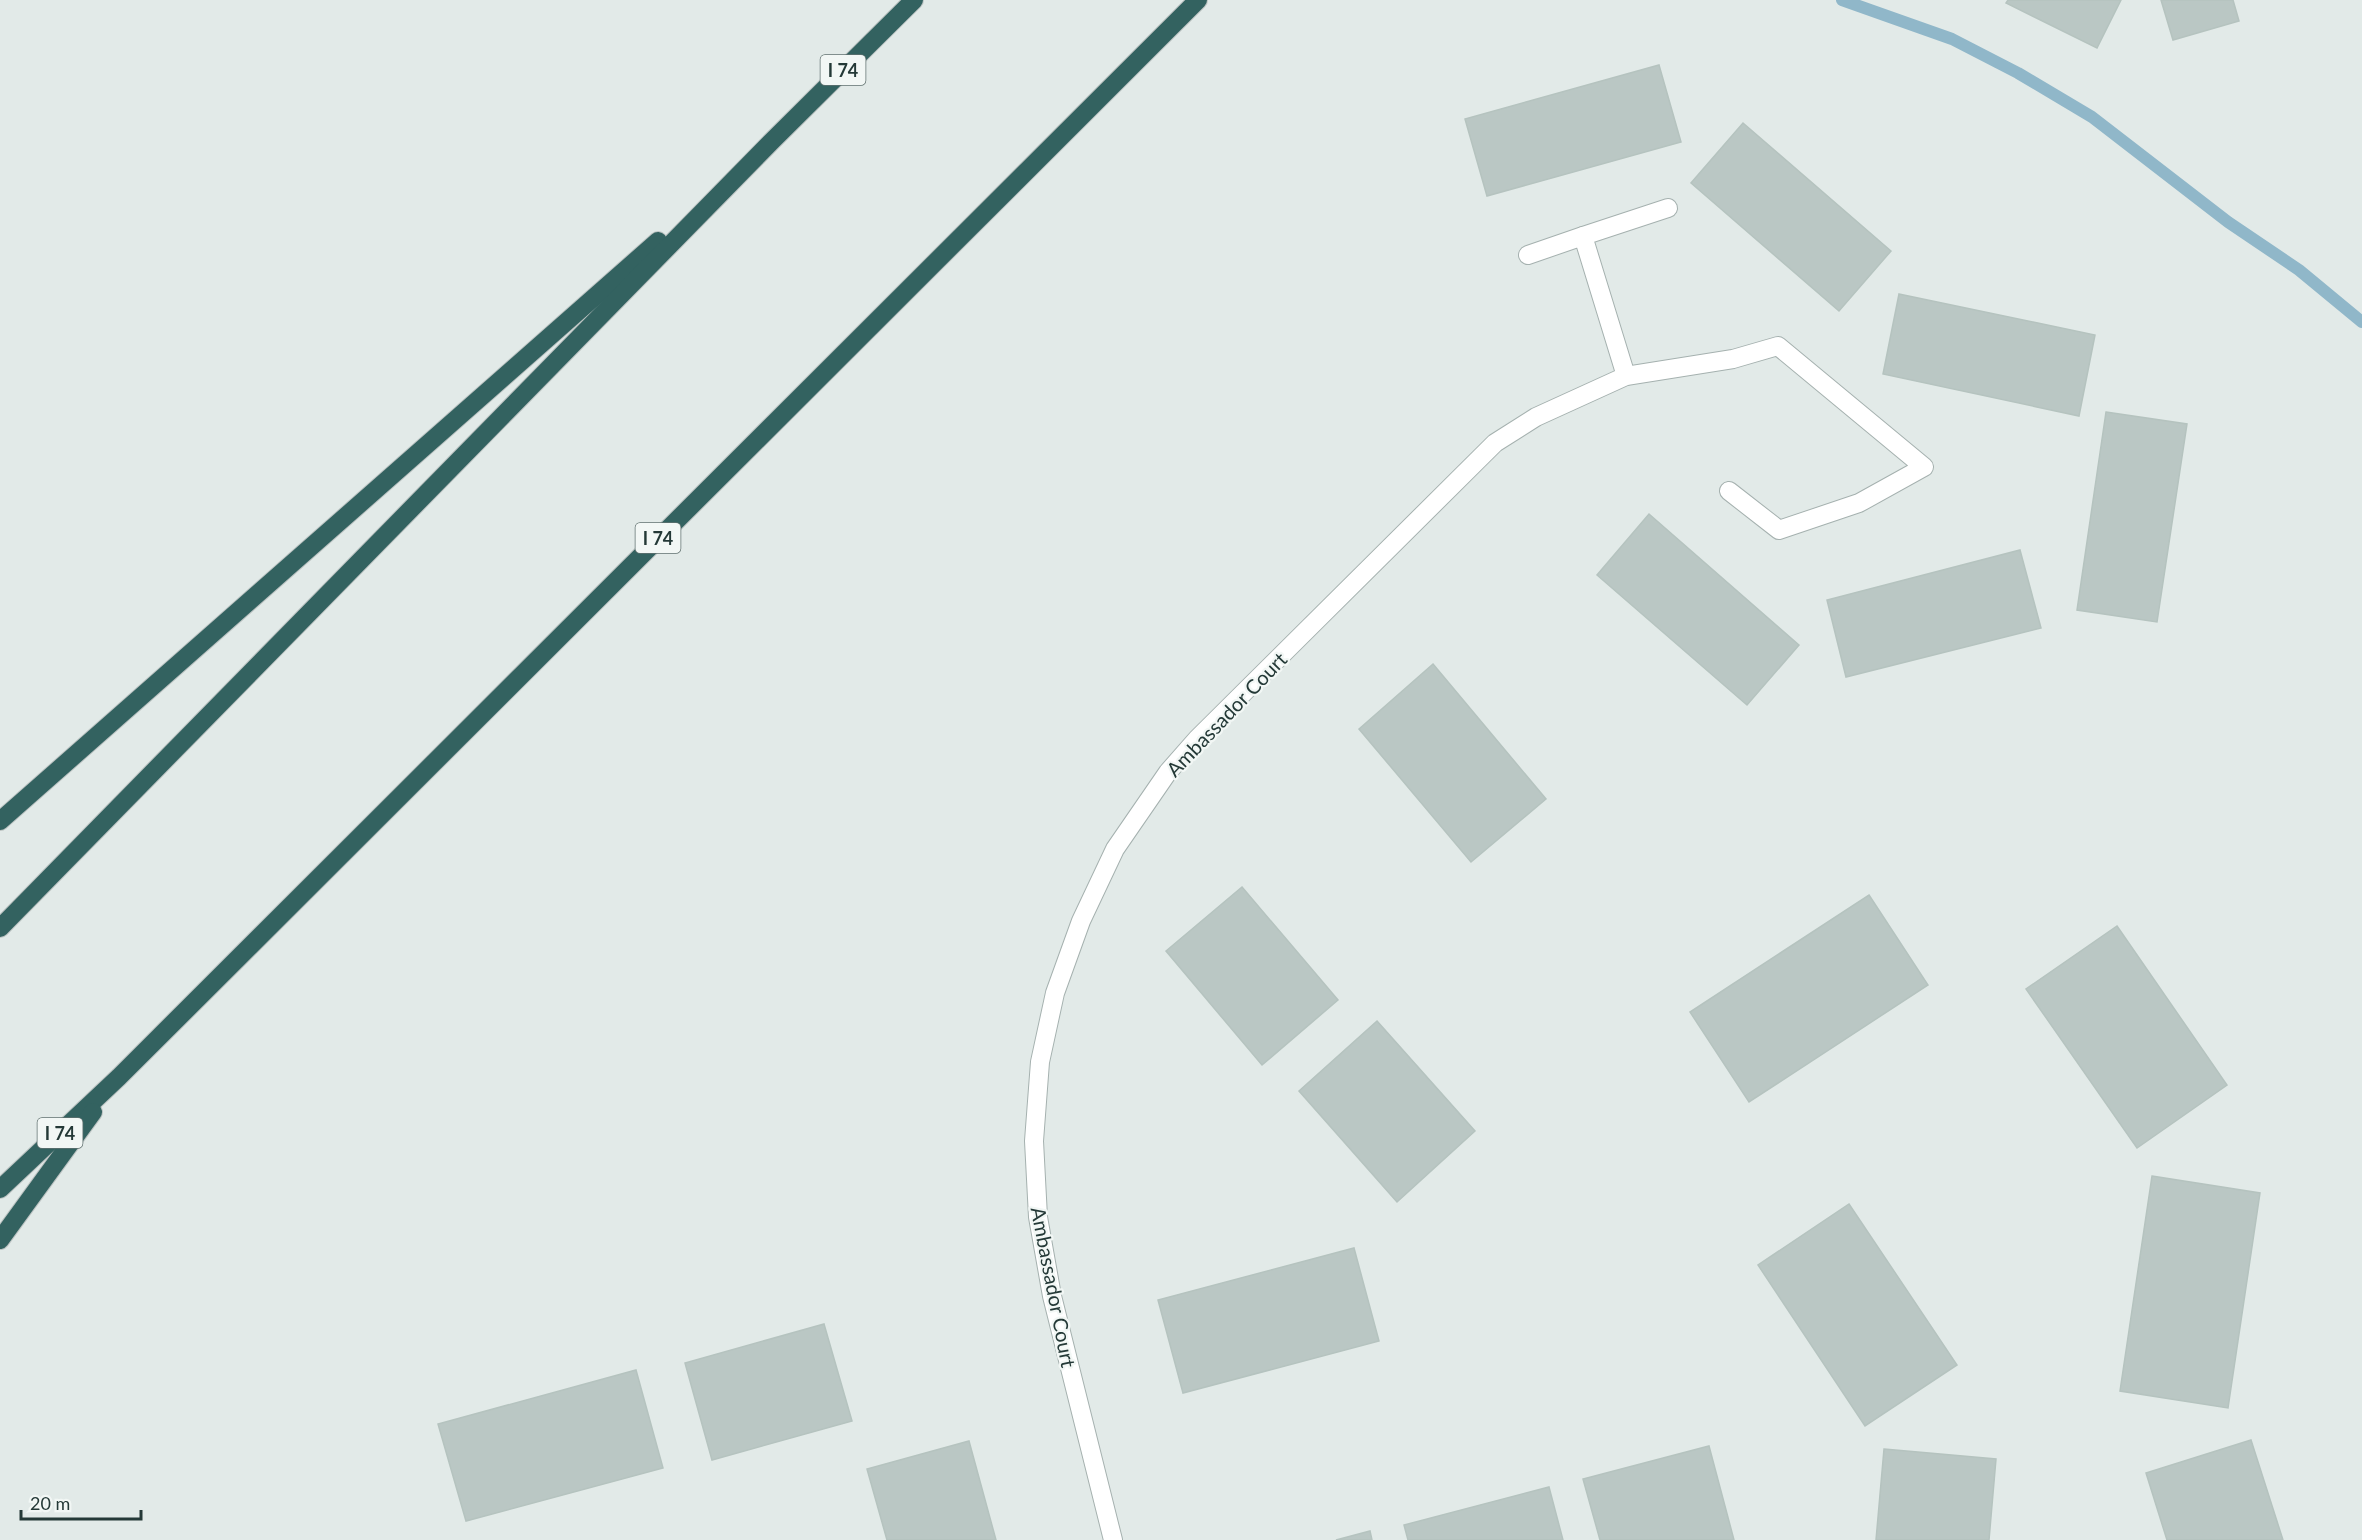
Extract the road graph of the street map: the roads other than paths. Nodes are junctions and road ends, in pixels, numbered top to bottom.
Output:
1 (914, 0) edge
2 (1197, 0) edge
3 (772, 141) junction
4 (1668, 208) dead end
5 (1583, 236) junction
6 (1528, 255) dead end
7 (1626, 376) junction
8 (1729, 491) dead end
9 (0, 821) edge
10 (0, 928) edge
11 (119, 1077) junction
12 (0, 1189) edge
13 (0, 1240) edge
14 (1113, 1540) edge

1 - 3 highway, I 74
2 - 11 highway, I 74
3 - 9 highway
3 - 10 highway, I 74
4 - 5 street
5 - 6 street
5 - 7 street
7 - 8 street, Ambassador Court
7 - 14 street, Ambassador Court
11 - 12 highway, I 74
11 - 13 highway

